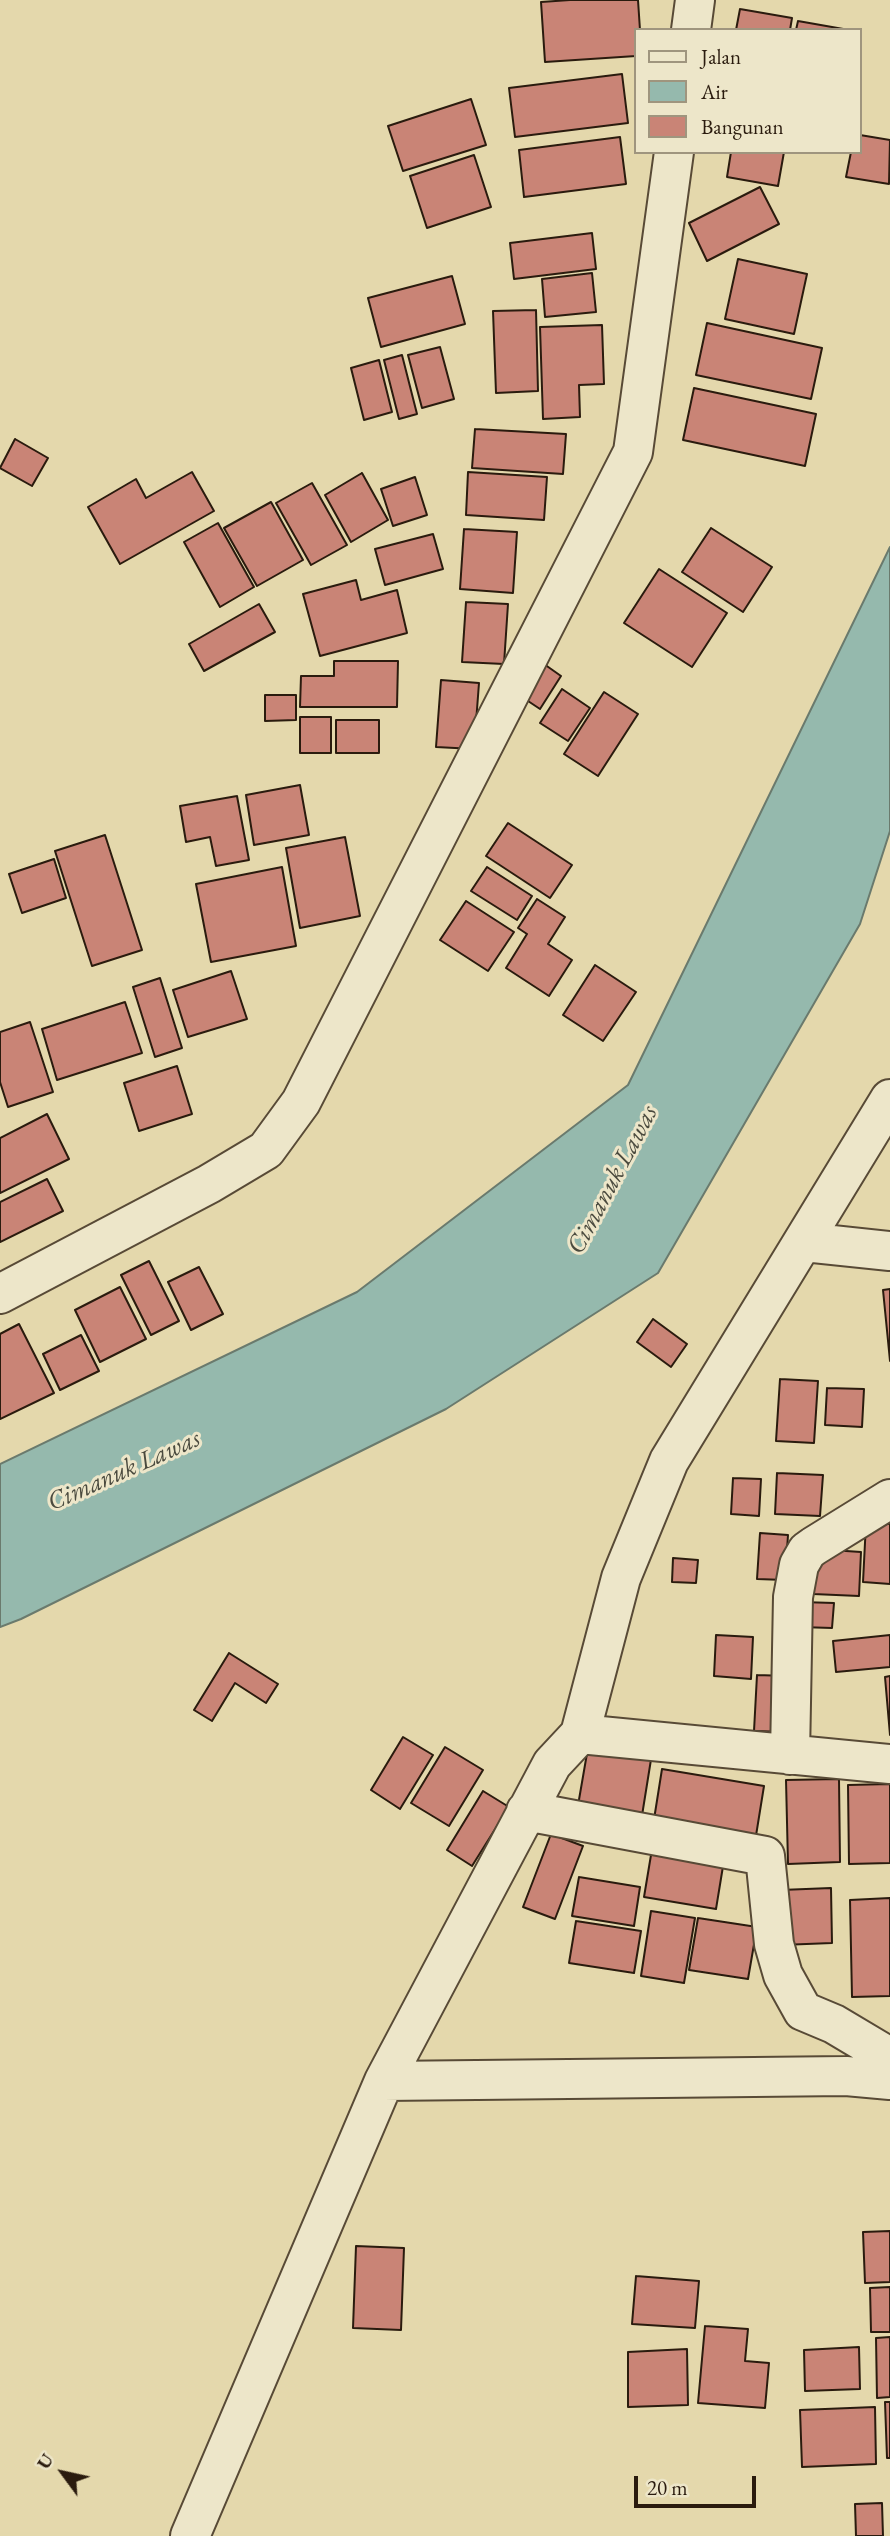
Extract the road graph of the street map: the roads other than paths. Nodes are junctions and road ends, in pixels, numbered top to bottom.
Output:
1 (695, 0) edge
2 (691, 28) edge
3 (674, 154) edge
4 (890, 1099) edge
5 (804, 1242) junction
6 (890, 1251) edge
7 (0, 1294) edge
8 (890, 1499) edge
9 (580, 1734) junction
10 (790, 1755) junction
11 (890, 1764) edge
12 (526, 1811) junction
13 (890, 2063) edge
14 (890, 2080) edge
15 (383, 2081) junction
16 (190, 2536) edge

1 - 2 street
3 - 7 street
4 - 5 street
5 - 6 street
5 - 9 street
8 - 10 street
9 - 10 street
9 - 12 street
10 - 11 street
12 - 13 street
12 - 15 street
14 - 15 street
15 - 16 street

